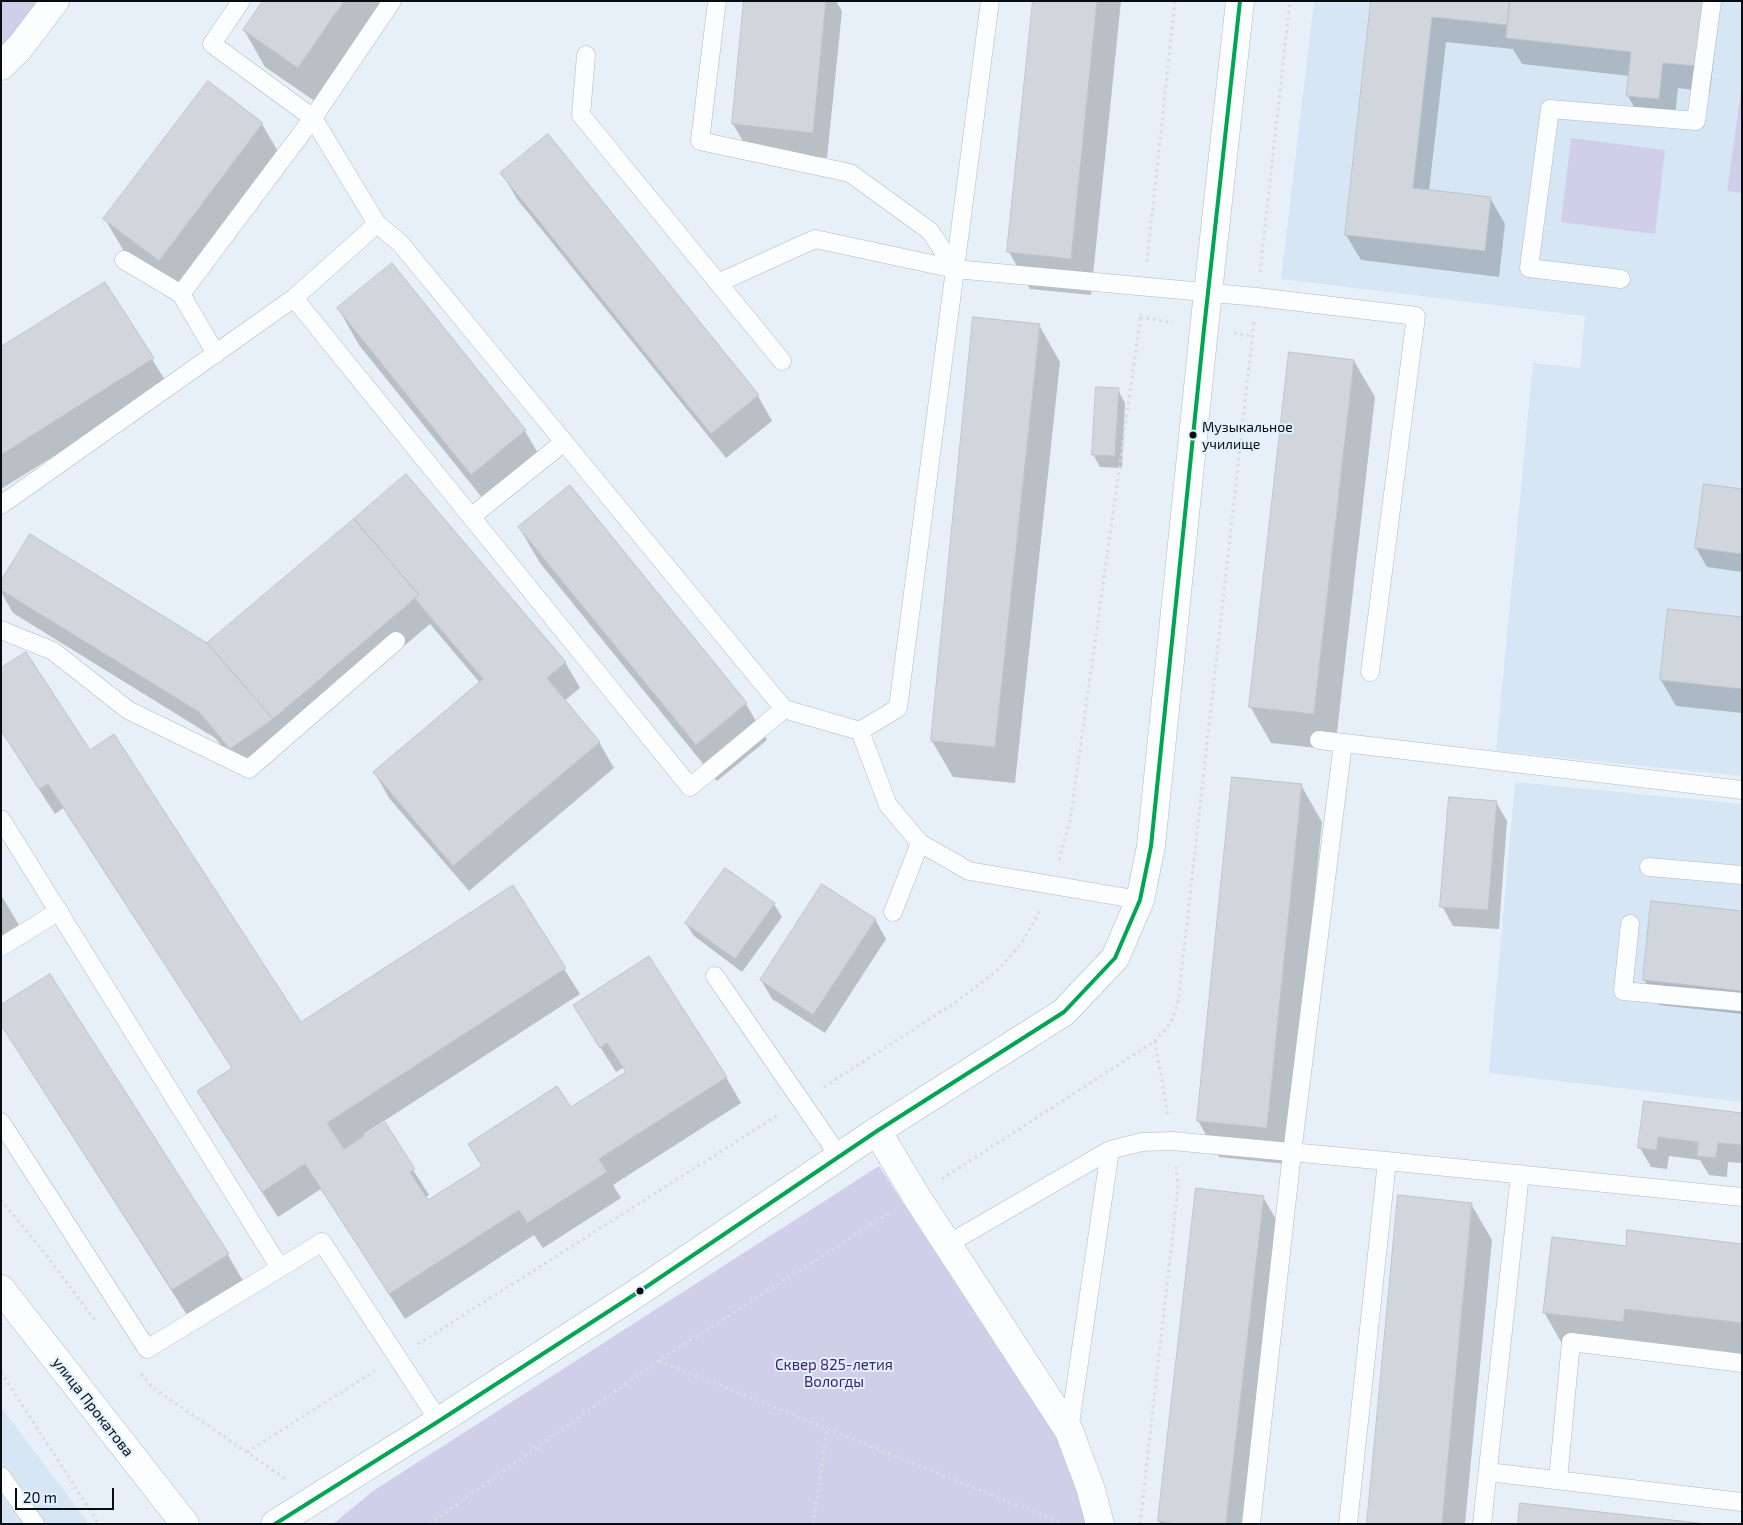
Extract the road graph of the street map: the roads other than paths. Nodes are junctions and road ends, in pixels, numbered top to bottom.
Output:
1 (55, 1) edge
2 (241, 1) edge
3 (392, 1) edge
4 (717, 1) edge
5 (990, 1) edge
6 (1240, 1) edge
7 (1712, 1) edge
8 (586, 55) dead end
9 (1, 66) edge
10 (313, 118) junction
11 (377, 224) junction
12 (124, 260) dead end
13 (955, 269) junction
14 (1621, 279) dead end
15 (718, 283) junction
16 (1208, 292) junction
17 (181, 294) junction
18 (294, 298) junction
19 (216, 354) junction
20 (782, 361) dead end
21 (564, 442) junction
22 (1, 505) edge
23 (471, 517) junction
24 (1, 630) edge
25 (396, 641) dead end
26 (1370, 672) dead end
27 (784, 709) junction
28 (860, 731) junction
29 (1319, 740) dead end
30 (1343, 743) junction
31 (1742, 790) edge
32 (1, 819) edge
33 (920, 842) junction
34 (1649, 867) dead end
35 (1742, 875) edge
36 (1140, 900) junction
37 (59, 911) junction
38 (892, 912) dead end
39 (1630, 924) dead end
40 (1, 947) edge
41 (715, 976) dead end
42 (1742, 1002) edge
43 (1, 1122) edge
44 (877, 1131) junction
45 (1110, 1150) junction
46 (1292, 1153) junction
47 (840, 1156) junction
48 (1387, 1161) junction
49 (1520, 1174) junction
50 (1742, 1197) edge
51 (948, 1244) junction
52 (280, 1268) junction
53 (1, 1289) edge
54 (1742, 1363) edge
55 (439, 1421) junction
56 (1070, 1431) junction
57 (1488, 1472) junction
58 (1, 1476) edge
59 (1558, 1480) junction
60 (1742, 1502) edge
61 (35, 1524) edge
62 (185, 1524) edge
63 (275, 1524) edge
64 (1100, 1524) edge
65 (1251, 1524) edge
66 (1348, 1524) edge
67 (1482, 1524) edge

1 - 9 street
2 - 10 lane
3 - 10 lane
4 - 13 lane
5 - 13 lane
6 - 16 street
7 - 14 lane
8 - 15 lane
10 - 11 lane
10 - 17 lane
11 - 18 lane
11 - 21 lane
12 - 17 lane
13 - 15 lane
13 - 16 lane
13 - 28 lane
15 - 20 lane
16 - 26 lane
16 - 36 street
17 - 19 lane
18 - 19 lane
18 - 23 lane
19 - 22 lane
21 - 23 lane
21 - 27 lane
23 - 27 lane
24 - 25 lane
27 - 28 lane
28 - 33 lane
29 - 30 lane
30 - 31 lane
30 - 46 lane
32 - 37 lane
33 - 36 lane
33 - 38 lane
34 - 35 lane
36 - 44 street
37 - 40 lane
37 - 52 lane
39 - 42 lane
41 - 47 lane
43 - 52 lane
44 - 47 street
44 - 51 street
45 - 46 lane
45 - 51 lane
45 - 56 lane
46 - 48 lane
46 - 65 lane
47 - 55 street
48 - 49 lane
48 - 66 lane
49 - 50 lane
49 - 57 lane
51 - 56 street
52 - 55 lane
53 - 62 street, улица Прокатова
54 - 59 lane
55 - 63 street
56 - 64 street
57 - 59 lane
57 - 67 lane
58 - 61 lane
59 - 60 lane

